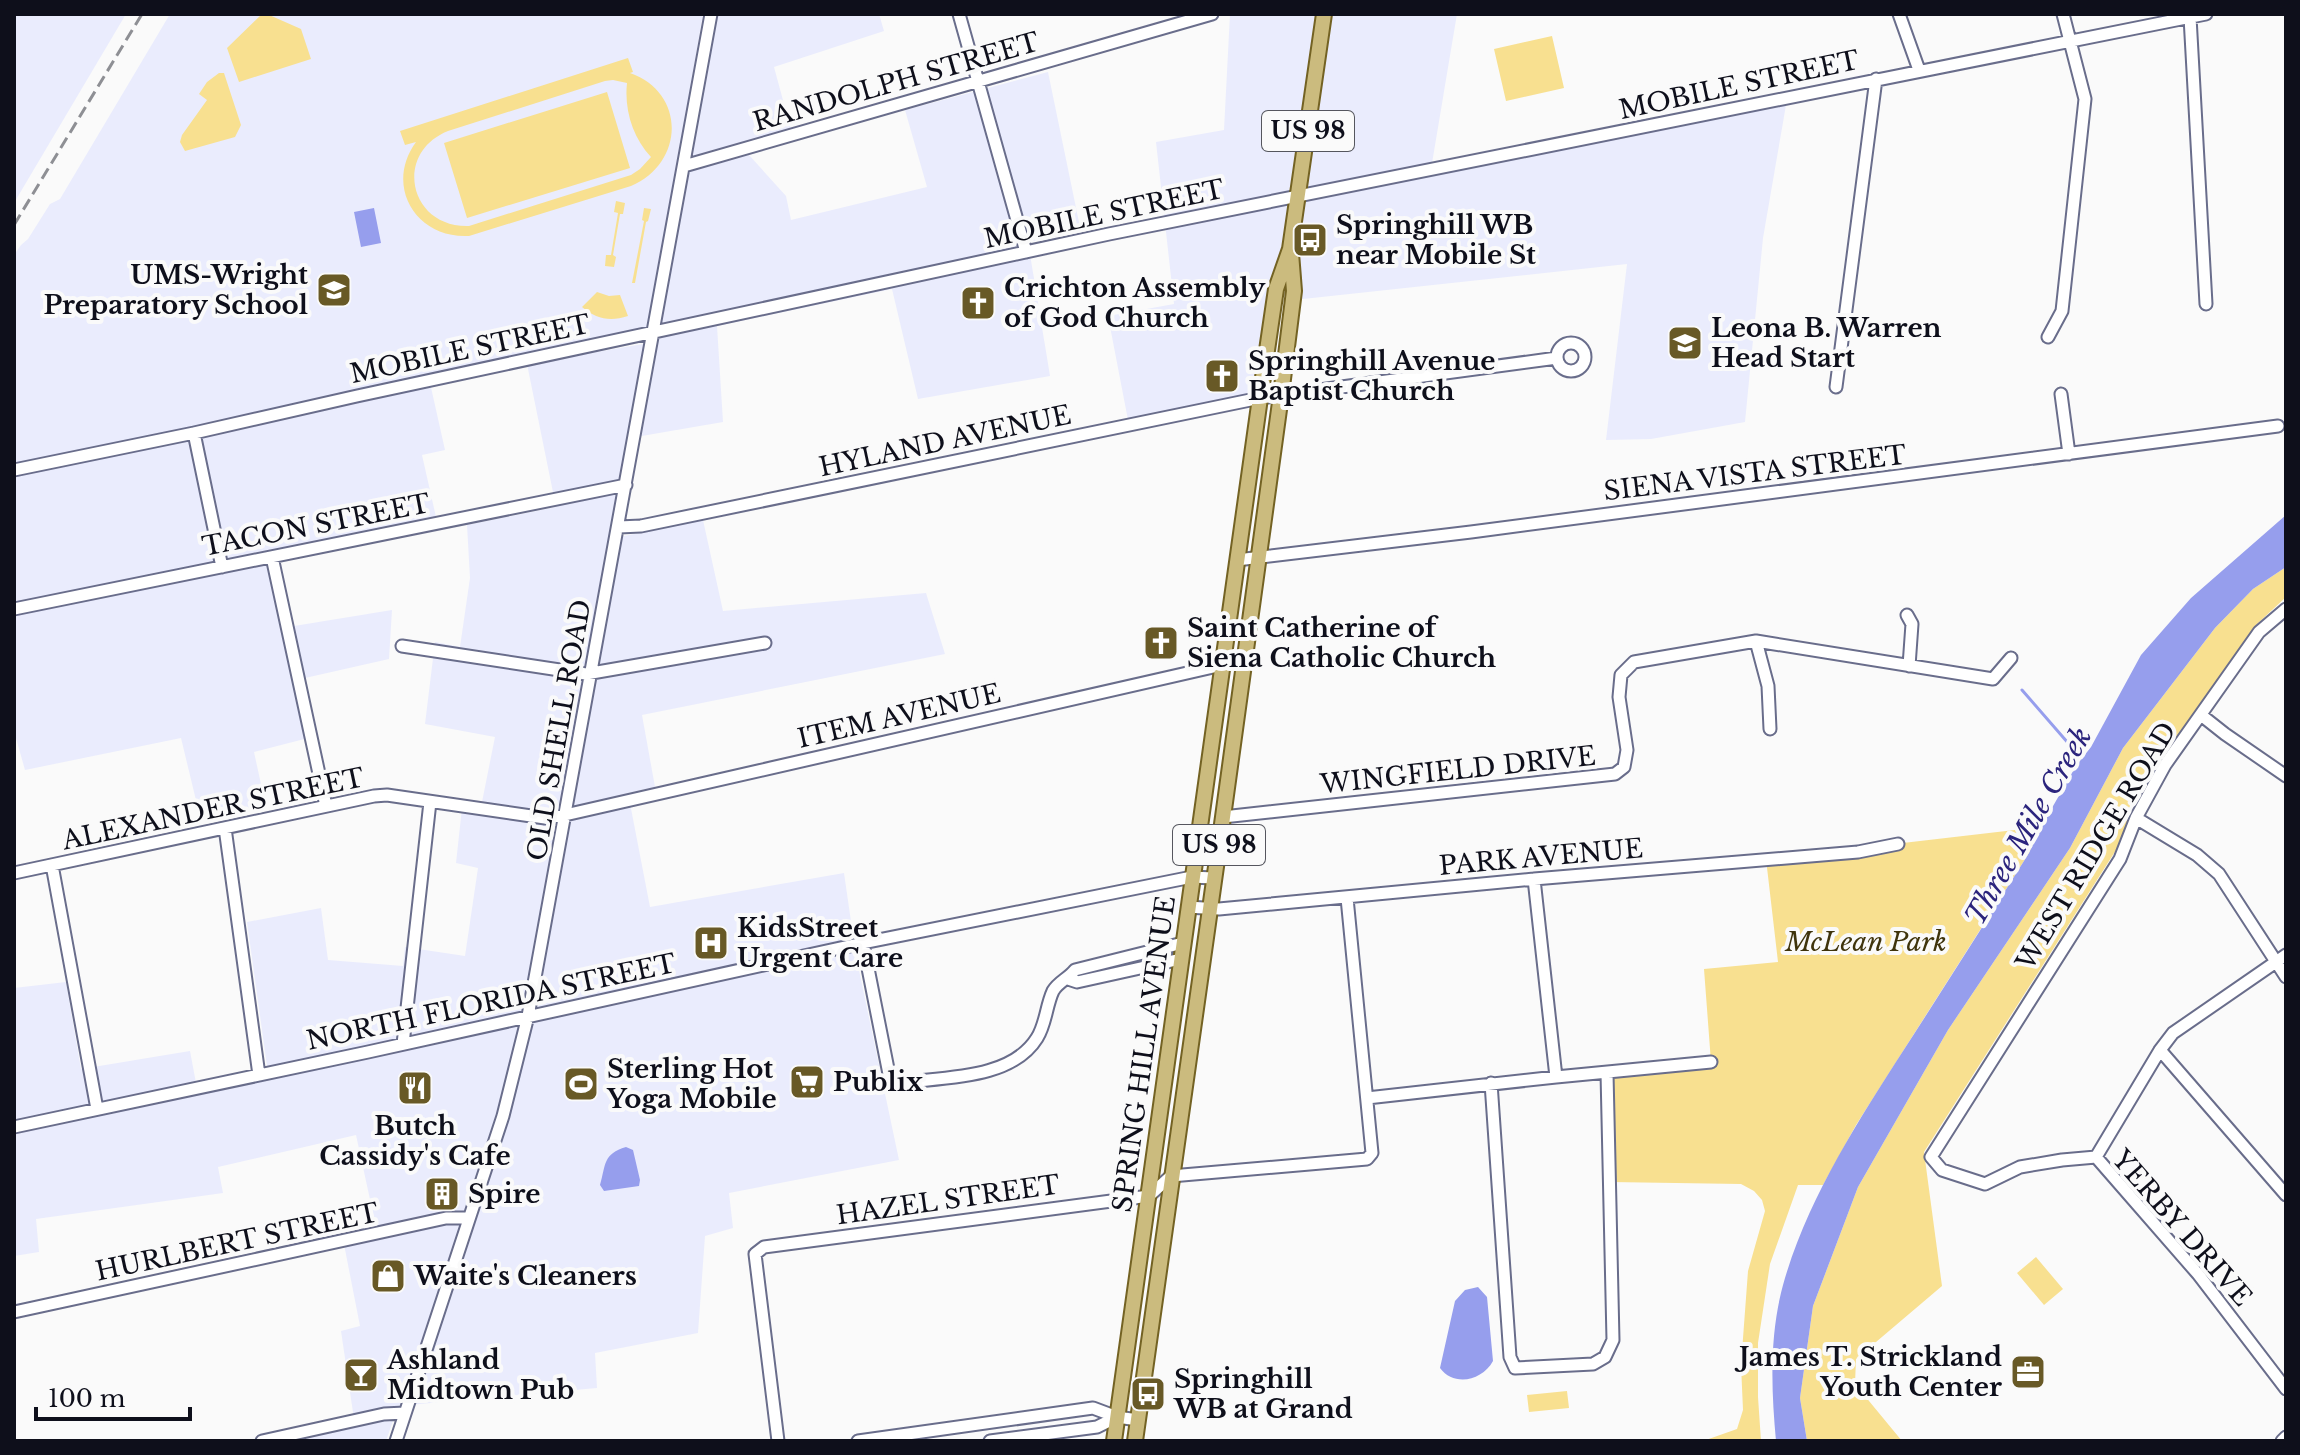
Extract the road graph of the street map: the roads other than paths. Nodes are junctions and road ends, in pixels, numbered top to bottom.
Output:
1 (711, 14) edge
2 (959, 14) edge
3 (1212, 14) edge
4 (1324, 14) edge
5 (1899, 14) edge
6 (2063, 14) edge
7 (2206, 14) edge
8 (2190, 17) junction
9 (2071, 40) junction
10 (1919, 70) junction
11 (1876, 79) junction
12 (978, 82) junction
13 (684, 166) junction
14 (1298, 197) junction
15 (1290, 249) junction
16 (1026, 252) junction
17 (2206, 304) dead end
18 (653, 332) junction
19 (2048, 337) dead end
20 (1557, 358) dead end
21 (1836, 387) dead end
22 (2061, 394) dead end
23 (1281, 395) junction
24 (1260, 398) junction
25 (2278, 426) dead end
26 (194, 433) junction
27 (2069, 454) junction
28 (14, 470) edge
29 (626, 485) junction
30 (619, 527) junction
31 (272, 557) junction
32 (1258, 558) junction
33 (1237, 560) junction
34 (222, 567) junction
35 (14, 609) edge
36 (2286, 609) edge
37 (1907, 615) dead end
38 (1756, 641) junction
39 (765, 643) dead end
40 (402, 646) dead end
41 (2011, 658) dead end
42 (1244, 660) junction
43 (1222, 665) junction
44 (1909, 666) junction
45 (592, 673) junction
46 (2201, 715) junction
47 (1770, 729) dead end
48 (2286, 776) edge
49 (430, 802) junction
50 (326, 806) junction
51 (565, 815) junction
52 (1223, 817) junction
53 (2136, 818) junction
54 (225, 828) junction
55 (1898, 844) dead end
56 (52, 865) junction
57 (14, 873) edge
58 (1192, 877) junction
59 (1213, 878) junction
60 (1534, 879) junction
61 (1347, 898) junction
62 (1188, 907) junction
63 (1209, 910) junction
64 (863, 943) junction
65 (1182, 951) junction
66 (2281, 959) edge
67 (2286, 977) edge
68 (528, 1016) junction
69 (403, 1044) junction
70 (2160, 1050) junction
71 (1711, 1062) dead end
72 (1607, 1073) junction
73 (259, 1075) junction
74 (1556, 1077) junction
75 (1491, 1083) junction
76 (1367, 1098) junction
77 (97, 1109) junction
78 (14, 1127) edge
79 (1931, 1157) joint
80 (2096, 1157) junction
81 (1171, 1176) junction
82 (2286, 1195) edge
83 (1149, 1196) junction
84 (469, 1218) junction
85 (14, 1312) edge
86 (2286, 1389) edge
87 (405, 1413) junction
88 (1117, 1417) junction
89 (1138, 1420) junction
90 (262, 1441) edge
91 (396, 1441) edge
92 (778, 1441) edge
93 (858, 1441) edge
94 (990, 1441) edge
95 (1114, 1441) edge
96 (1135, 1441) edge

1 - 13 street, OLD SHELL ROAD
2 - 12 street
3 - 12 street, RANDOLPH STREET
4 - 14 main road, SPRING HILL AVENUE / US 98
5 - 10 street
6 - 9 street
7 - 8 street, MOBILE STREET
8 - 9 street, MOBILE STREET
8 - 17 street
9 - 10 street, MOBILE STREET
9 - 19 street
10 - 11 street, MOBILE STREET
11 - 14 street, MOBILE STREET
11 - 21 street
12 - 13 street, RANDOLPH STREET
12 - 16 street
13 - 18 street, OLD SHELL ROAD
14 - 15 main road, SPRING HILL AVENUE / US 98
14 - 16 street, MOBILE STREET
15 - 23 main road, SPRING HILL AVENUE / US 98
15 - 24 main road, SPRING HILL AVENUE / US 98
16 - 18 street, MOBILE STREET
18 - 26 street, MOBILE STREET
18 - 29 street, OLD SHELL ROAD
20 - 23 street, HYLAND AVENUE
22 - 27 street
23 - 24 street, HYLAND AVENUE
23 - 32 main road, SPRING HILL AVENUE / US 98
24 - 30 street, HYLAND AVENUE
24 - 33 main road, SPRING HILL AVENUE / US 98
25 - 27 street, SIENA VISTA STREET
26 - 28 street, MOBILE STREET
26 - 34 street
27 - 32 street, SIENA VISTA STREET
29 - 30 street, OLD SHELL ROAD
29 - 31 street, TACON STREET
30 - 45 street, OLD SHELL ROAD
31 - 34 street, TACON STREET
31 - 50 street
32 - 33 street, SIENA VISTA STREET
32 - 42 main road, SPRING HILL AVENUE / US 98
33 - 43 main road, SPRING HILL AVENUE / US 98
34 - 35 street, TACON STREET
36 - 46 street, WEST RIDGE ROAD
37 - 44 street
38 - 44 street, WINGFIELD DRIVE
38 - 47 street
38 - 52 street, WINGFIELD DRIVE
39 - 45 street
40 - 45 street
41 - 44 street, WINGFIELD DRIVE
42 - 43 street, ITEM AVENUE
42 - 52 main road, SPRING HILL AVENUE / US 98
43 - 51 street, ITEM AVENUE
43 - 58 main road, SPRING HILL AVENUE / US 98
45 - 51 street, OLD SHELL ROAD
46 - 48 street
46 - 53 street, WEST RIDGE ROAD
49 - 50 street, ALEXANDER STREET
49 - 51 street, ALEXANDER STREET
49 - 69 street
50 - 54 street, ALEXANDER STREET
51 - 68 street, OLD SHELL ROAD
52 - 59 main road, SPRING HILL AVENUE / US 98
53 - 66 street
53 - 79 street, WEST RIDGE ROAD
54 - 56 street, ALEXANDER STREET
54 - 73 street
55 - 60 street, PARK AVENUE
56 - 57 street, ALEXANDER STREET
56 - 77 street
58 - 59 street, NORTH FLORIDA STREET
58 - 62 main road, SPRING HILL AVENUE / US 98
58 - 64 street, NORTH FLORIDA STREET
59 - 63 main road, SPRING HILL AVENUE / US 98
60 - 61 street, PARK AVENUE
60 - 74 street
61 - 63 street, PARK AVENUE
61 - 76 street
62 - 63 street, PARK AVENUE
62 - 65 main road, SPRING HILL AVENUE / US 98
63 - 81 main road, SPRING HILL AVENUE / US 98
64 - 65 street
64 - 68 street, NORTH FLORIDA STREET
65 - 83 main road, SPRING HILL AVENUE / US 98
66 - 67 street
66 - 70 street
68 - 69 street, NORTH FLORIDA STREET
68 - 84 street, OLD SHELL ROAD
69 - 73 street, NORTH FLORIDA STREET
70 - 80 street
70 - 82 street
71 - 72 street
72 - 74 street
72 - 75 street
73 - 77 street, NORTH FLORIDA STREET
74 - 75 street
75 - 76 street
76 - 81 street
77 - 78 street, NORTH FLORIDA STREET
79 - 80 street, YERBY DRIVE
80 - 86 street, YERBY DRIVE
81 - 83 street
81 - 89 main road, SPRING HILL AVENUE / US 98
83 - 88 main road, SPRING HILL AVENUE / US 98
83 - 92 street, HAZEL STREET
84 - 85 street, HURLBERT STREET
84 - 87 street, OLD SHELL ROAD
87 - 90 street
87 - 91 street, OLD SHELL ROAD
88 - 89 street
88 - 93 street
88 - 94 street
88 - 95 main road, SPRING HILL AVENUE / US 98
89 - 96 main road, SPRING HILL AVENUE / US 98

